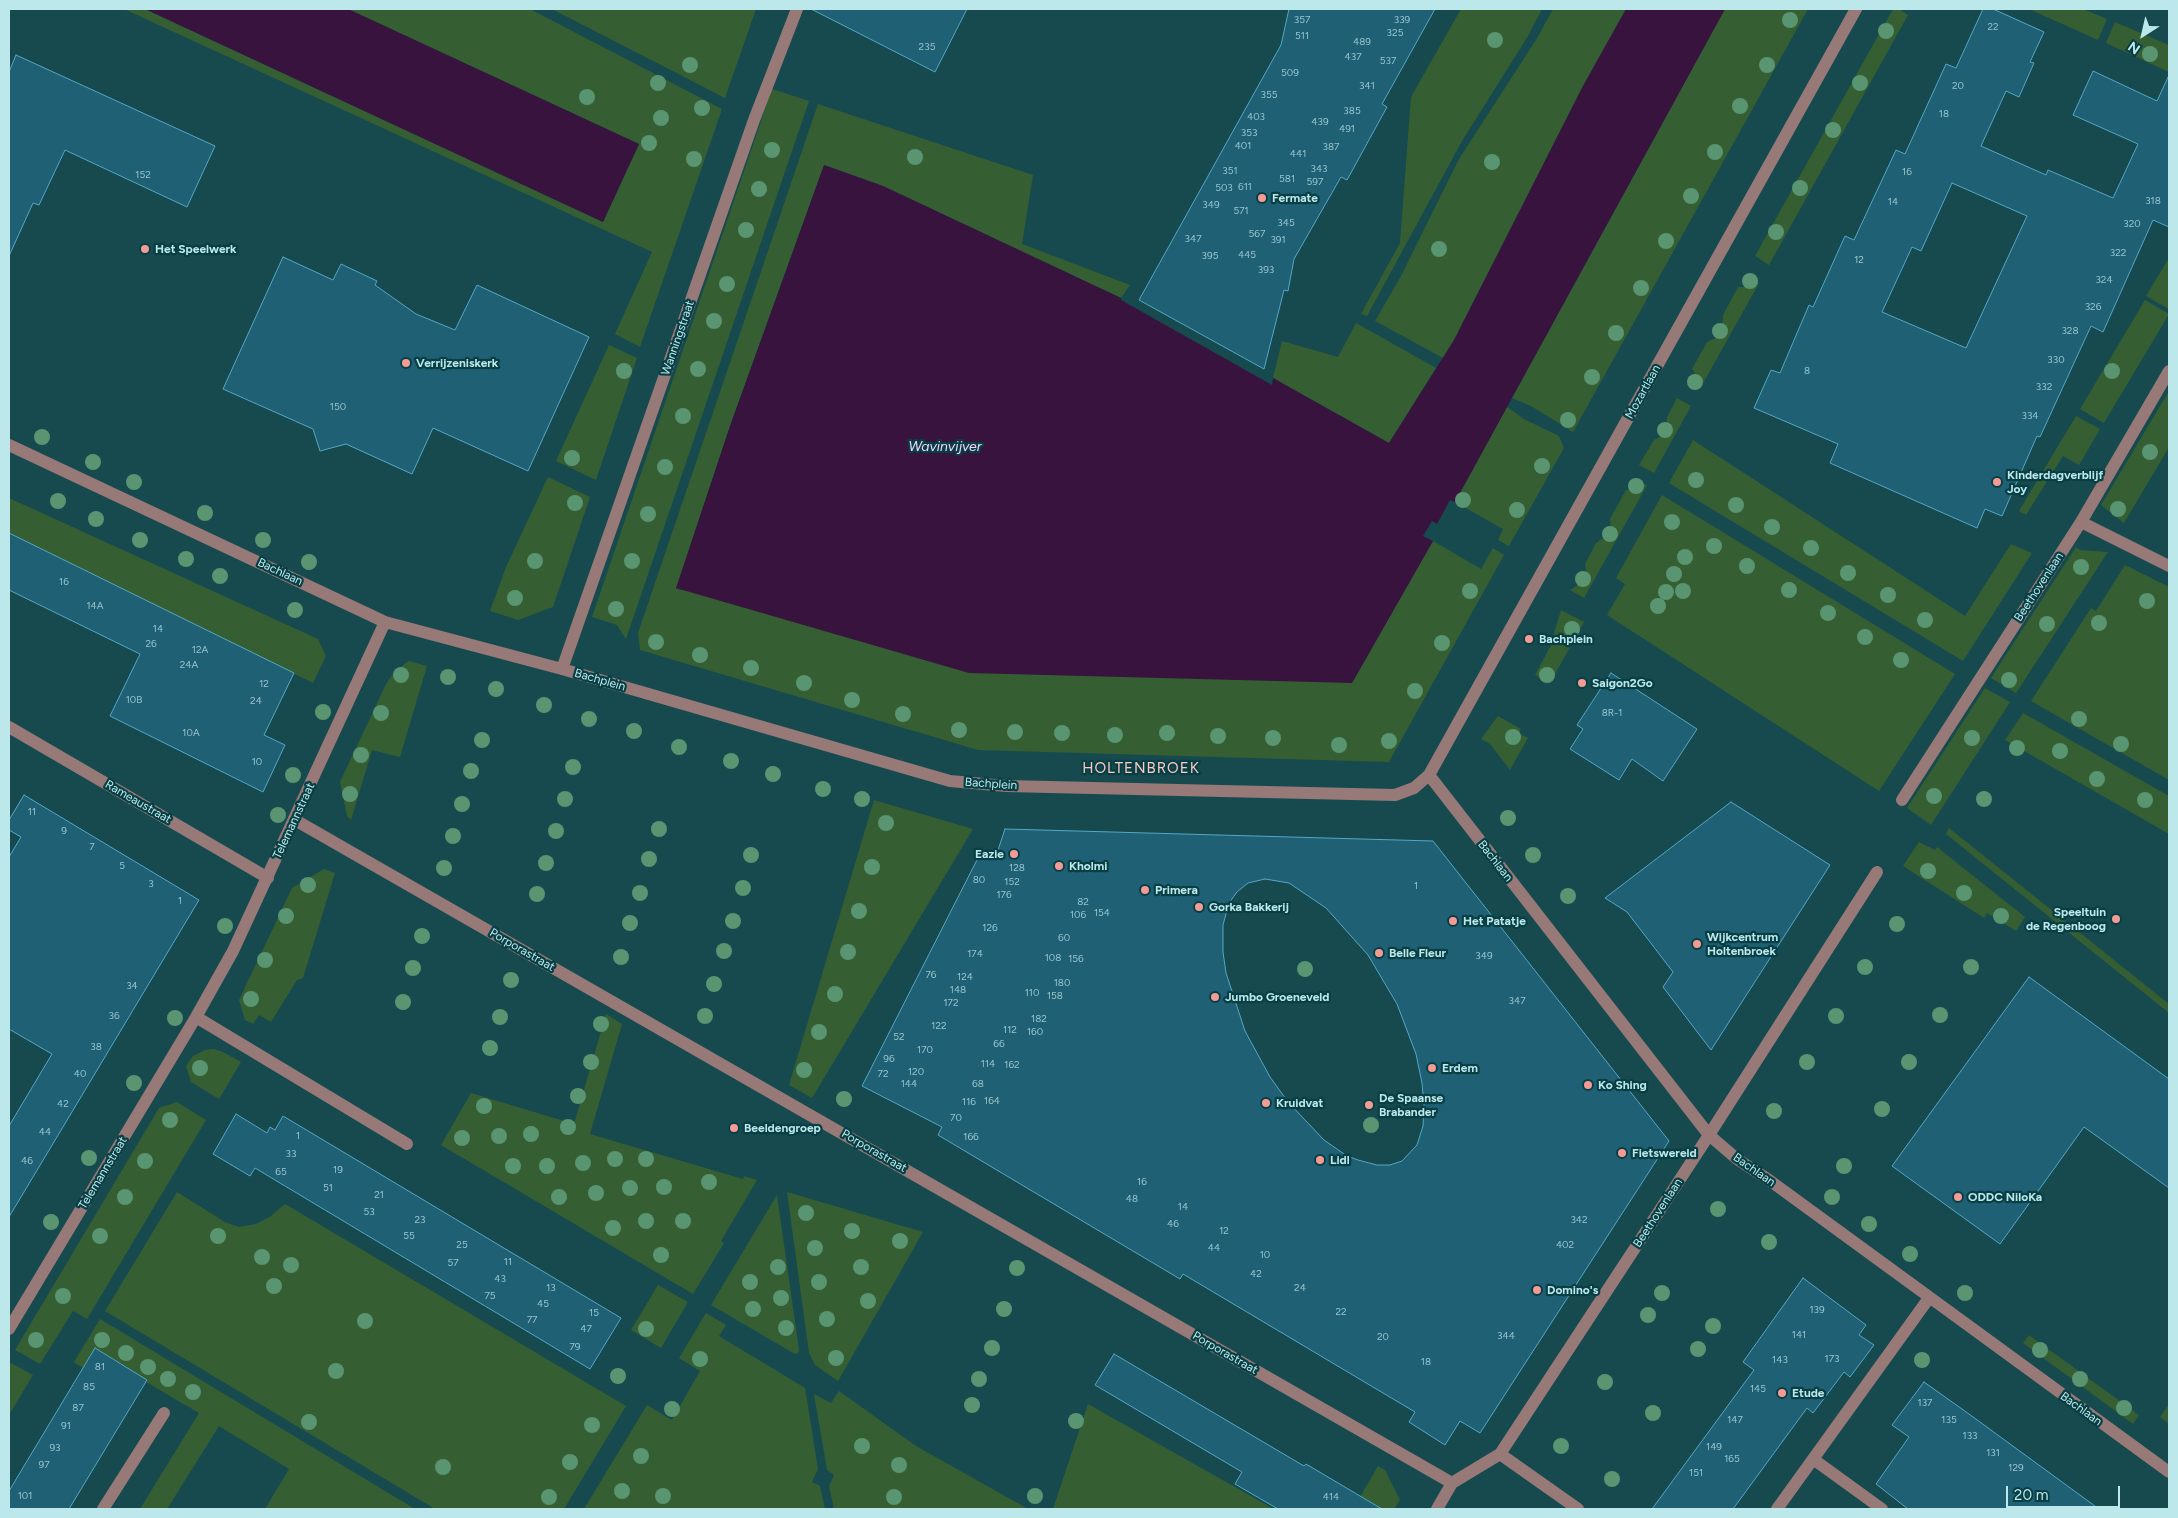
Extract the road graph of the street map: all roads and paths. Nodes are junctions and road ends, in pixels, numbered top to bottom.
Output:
1 (797, 9) edge
2 (1856, 9) edge
3 (2169, 371) edge
4 (9, 445) edge
5 (2081, 522) junction
6 (2169, 566) edge
7 (385, 622) junction
8 (562, 669) junction
9 (9, 727) edge
10 (1429, 776) junction
11 (1902, 800) dead end
12 (295, 820) junction
13 (1877, 872) dead end
14 (268, 878) junction
15 (196, 1017) junction
16 (1709, 1135) junction
17 (407, 1144) dead end
18 (1929, 1298) junction
19 (9, 1329) edge
20 (164, 1413) dead end
21 (1500, 1454) junction
22 (1813, 1459) junction
23 (2169, 1472) edge
24 (1452, 1483) junction
25 (103, 1509) edge
26 (1437, 1509) edge
27 (1578, 1509) edge
28 (1777, 1509) edge
29 (1882, 1509) edge

1 - 8 street, Wanningstraat
2 - 10 street, Mozartlaan
3 - 5 street, Beethovenlaan
4 - 7 street, Bachlaan
5 - 6 street
5 - 11 street, Beethovenlaan
7 - 8 street, Bachlaan
7 - 12 street, Telemannstraat
8 - 10 street, Bachplein
9 - 14 street, Rameaustraat
10 - 16 street, Bachlaan
12 - 14 street, Telemannstraat
12 - 24 street, Porporastraat
13 - 16 street, Beethovenlaan
14 - 15 street, Telemannstraat
15 - 17 street
15 - 19 street, Telemannstraat
16 - 18 street, Bachlaan
16 - 21 street, Beethovenlaan
18 - 22 street
18 - 23 street, Bachlaan
20 - 25 street
21 - 24 street, Beethovenlaan
21 - 27 street
22 - 28 street
22 - 29 street
24 - 26 street, Beethovenlaan

